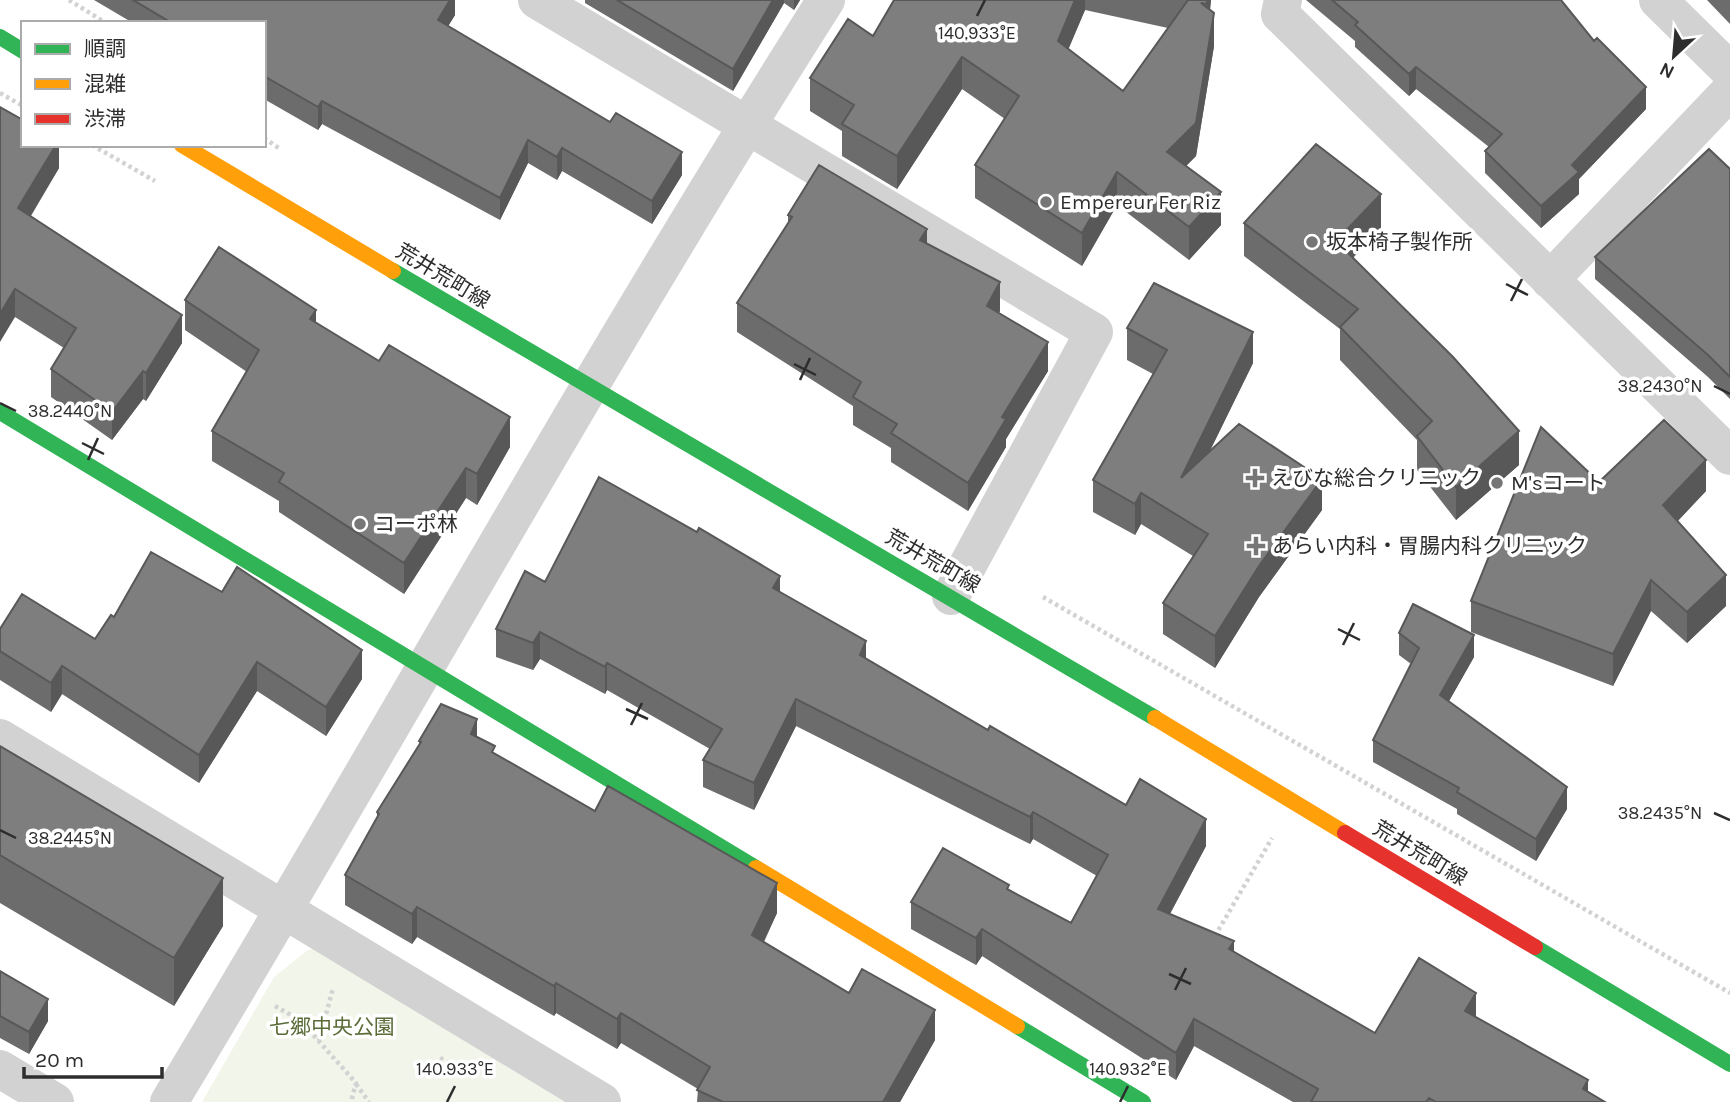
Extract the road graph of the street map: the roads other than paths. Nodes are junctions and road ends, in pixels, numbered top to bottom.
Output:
1 (537, 0) edge
2 (826, 0) edge
3 (1283, 0) edge
4 (1658, 0) edge
5 (0, 37) edge
6 (21, 50) edge
7 (1730, 71) edge
8 (1730, 91) edge
9 (746, 125) junction
10 (185, 147) edge
11 (1550, 280) junction
12 (587, 386) junction
13 (0, 412) edge
14 (1730, 456) edge
15 (951, 596) junction
16 (423, 667) junction
17 (0, 738) edge
18 (285, 910) junction
19 (1730, 1064) edge
20 (0, 1069) edge
21 (1100, 1091) edge
22 (55, 1102) edge
23 (169, 1102) edge
24 (602, 1102) edge
25 (1143, 1102) edge

1 - 9 street
2 - 9 street
3 - 11 street
4 - 7 street
5 - 6 main road
8 - 11 street
9 - 12 street
9 - 15 street
10 - 12 main road, 荒井荒町線
11 - 14 street
12 - 15 main road, 荒井荒町線
12 - 16 street
13 - 16 main road
15 - 19 main road, 荒井荒町線
16 - 18 street
16 - 21 main road
17 - 18 street
18 - 23 street
18 - 24 street
20 - 22 street
21 - 25 main road

